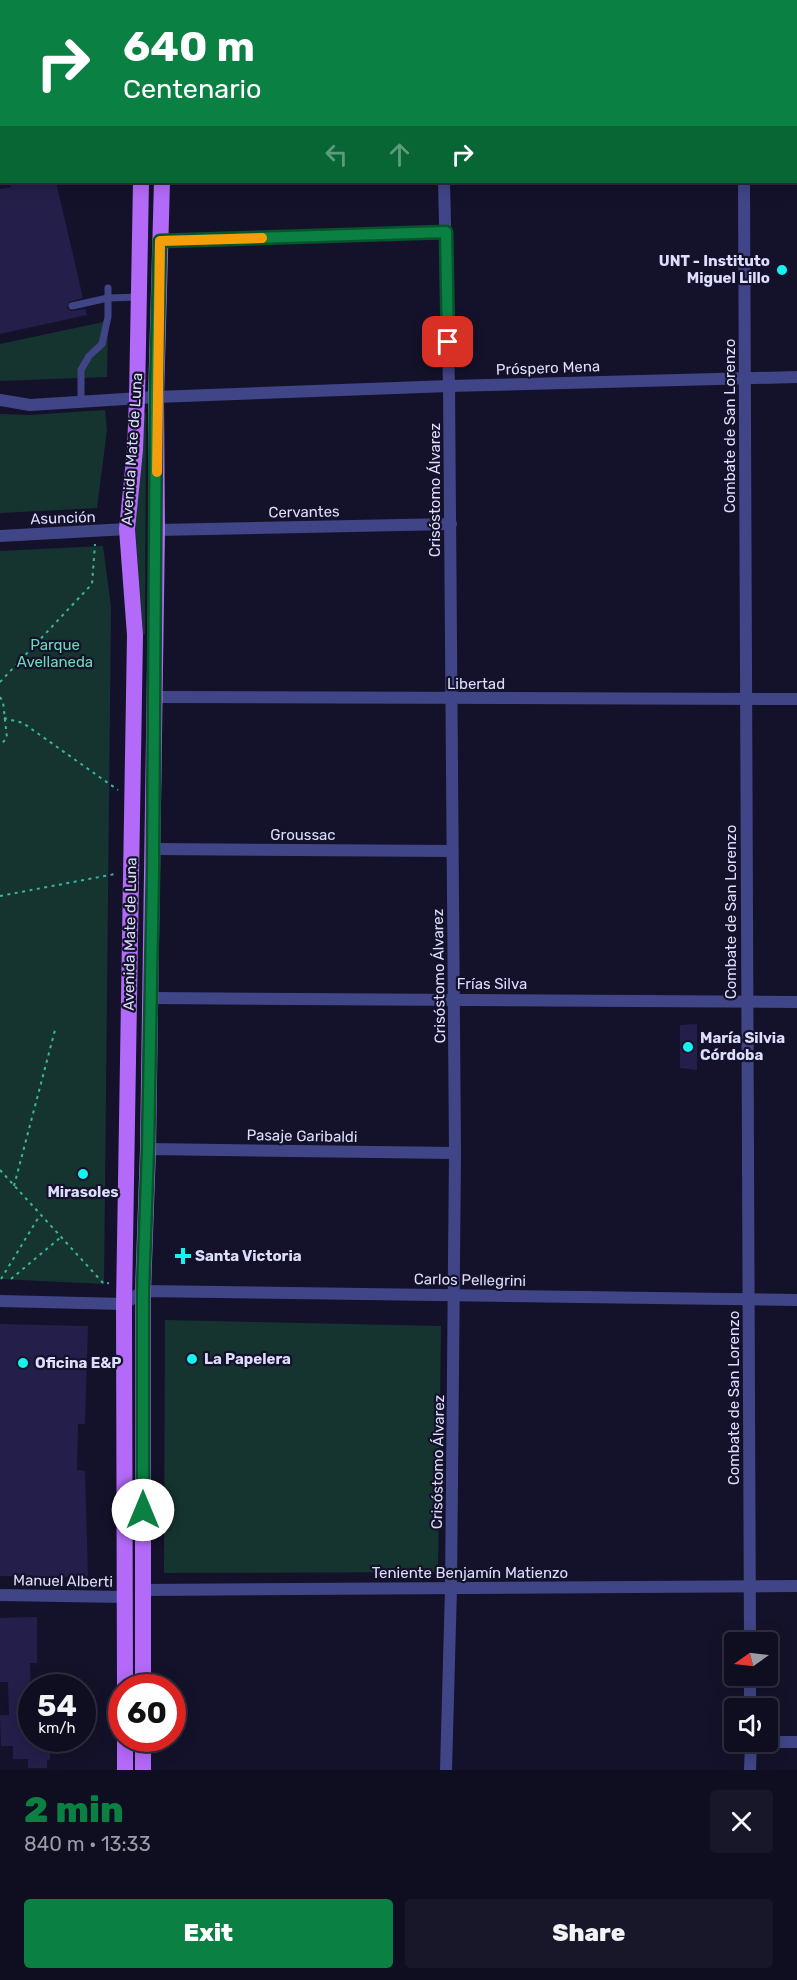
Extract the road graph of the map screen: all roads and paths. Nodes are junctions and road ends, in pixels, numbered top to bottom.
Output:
1 (141, 183) edge
2 (162, 183) edge
3 (444, 183) edge
4 (744, 183) edge
5 (446, 232) junction
6 (160, 241) junction
7 (108, 288) dead end
8 (139, 297) junction
9 (108, 298) junction
10 (72, 306) dead end
11 (797, 377) edge
12 (745, 378) junction
13 (449, 386) junction
14 (156, 397) junction
15 (137, 398) junction
16 (0, 400) edge
17 (81, 403) junction
18 (451, 524) junction
19 (127, 529) junction
20 (157, 530) junction
21 (95, 532) junction
22 (0, 536) edge
23 (0, 681) edge
24 (0, 697) edge
25 (155, 698) junction
26 (451, 699) junction
27 (797, 699) edge
28 (745, 701) junction
29 (4, 718) junction
30 (0, 745) edge
31 (133, 800) junction
32 (153, 849) junction
33 (453, 851) junction
34 (131, 872) junction
35 (0, 896) edge
36 (151, 998) junction
37 (454, 999) junction
38 (747, 1001) junction
39 (797, 1002) edge
40 (55, 1030) dead end
41 (148, 1149) junction
42 (455, 1153) junction
43 (0, 1170) edge
44 (14, 1186) junction
45 (40, 1215) junction
46 (61, 1237) junction
47 (1, 1279) edge
48 (11, 1279) dead end
49 (104, 1284) dead end
50 (143, 1291) junction
51 (455, 1294) junction
52 (749, 1300) junction
53 (797, 1300) edge
54 (0, 1301) edge
55 (124, 1304) junction
56 (749, 1586) junction
57 (797, 1586) edge
58 (451, 1588) junction
59 (143, 1590) junction
60 (0, 1595) edge
61 (125, 1597) junction
62 (750, 1632) edge
63 (125, 1674) edge
64 (143, 1674) edge
65 (778, 1742) edge
66 (797, 1742) edge
67 (125, 1752) edge
68 (143, 1752) edge
69 (751, 1752) edge
70 (125, 1770) edge
71 (143, 1770) edge
72 (446, 1770) edge
73 (750, 1770) edge

1 - 8 main road, Avenida Mate de Luna
2 - 6 main road, Avenida Mate de Luna
3 - 5 street, Crisóstomo Álvarez
4 - 12 street, Combate de San Lorenzo
5 - 6 street
5 - 13 street, Crisóstomo Álvarez
6 - 14 main road, Avenida Mate de Luna
7 - 9 lane
8 - 9 lane
8 - 15 main road, Avenida Mate de Luna
9 - 10 lane
9 - 17 lane
11 - 12 street, Próspero Mena
12 - 13 street, Próspero Mena
12 - 28 street, Combate de San Lorenzo
13 - 14 street, Próspero Mena
13 - 18 street, Crisóstomo Álvarez
14 - 15 street, Próspero Mena
14 - 20 main road, Avenida Mate de Luna
15 - 17 street, Próspero Mena
15 - 19 main road, Avenida Mate de Luna
16 - 17 street, Próspero Mena
18 - 20 street, Cervantes
18 - 26 street, Crisóstomo Álvarez
19 - 21 street, Asunción
19 - 31 main road, Avenida Mate de Luna
20 - 25 main road, Avenida Mate de Luna
21 - 22 street, Asunción
21 - 23 path
24 - 29 path
25 - 26 street, Libertad
25 - 32 main road, Avenida Mate de Luna
26 - 28 street, Libertad
26 - 33 street, Crisóstomo Álvarez
27 - 28 street, Libertad
28 - 38 street, Combate de San Lorenzo
29 - 30 path
29 - 31 path
31 - 34 main road, Avenida Mate de Luna
32 - 33 street, Groussac
32 - 36 main road, Avenida Mate de Luna
33 - 37 street, Crisóstomo Álvarez
34 - 35 path
34 - 55 main road, Avenida Mate de Luna
36 - 37 street, Frías Silva
36 - 41 main road, Avenida Mate de Luna
37 - 38 street, Frías Silva
37 - 42 street, Crisóstomo Álvarez
38 - 39 street, Frías Silva
38 - 52 street, Combate de San Lorenzo
40 - 44 path
41 - 42 street, Pasaje Garibaldi
41 - 50 main road, Avenida Mate de Luna
42 - 51 street, Crisóstomo Álvarez
43 - 44 path
44 - 45 path
45 - 46 path
45 - 47 path
46 - 48 path
46 - 49 path
50 - 51 street, Carlos Pellegrini
50 - 55 street
50 - 59 main road, Avenida Mate de Luna
51 - 52 street, Carlos Pellegrini
51 - 58 street, Crisóstomo Álvarez
52 - 53 street, Carlos Pellegrini
52 - 56 street, Combate de San Lorenzo
54 - 55 street
55 - 61 main road, Avenida Mate de Luna
56 - 57 street, Teniente Benjamín Matienzo
56 - 58 street, Teniente Benjamín Matienzo
56 - 62 street, Combate de San Lorenzo
58 - 59 street, Teniente Benjamín Matienzo
58 - 72 street, Crisóstomo Álvarez
59 - 64 main road, Avenida Mate de Luna
60 - 61 street, Manuel Alberti
61 - 63 main road, Avenida Mate de Luna
65 - 66 street
67 - 70 main road
68 - 71 main road
69 - 73 street

